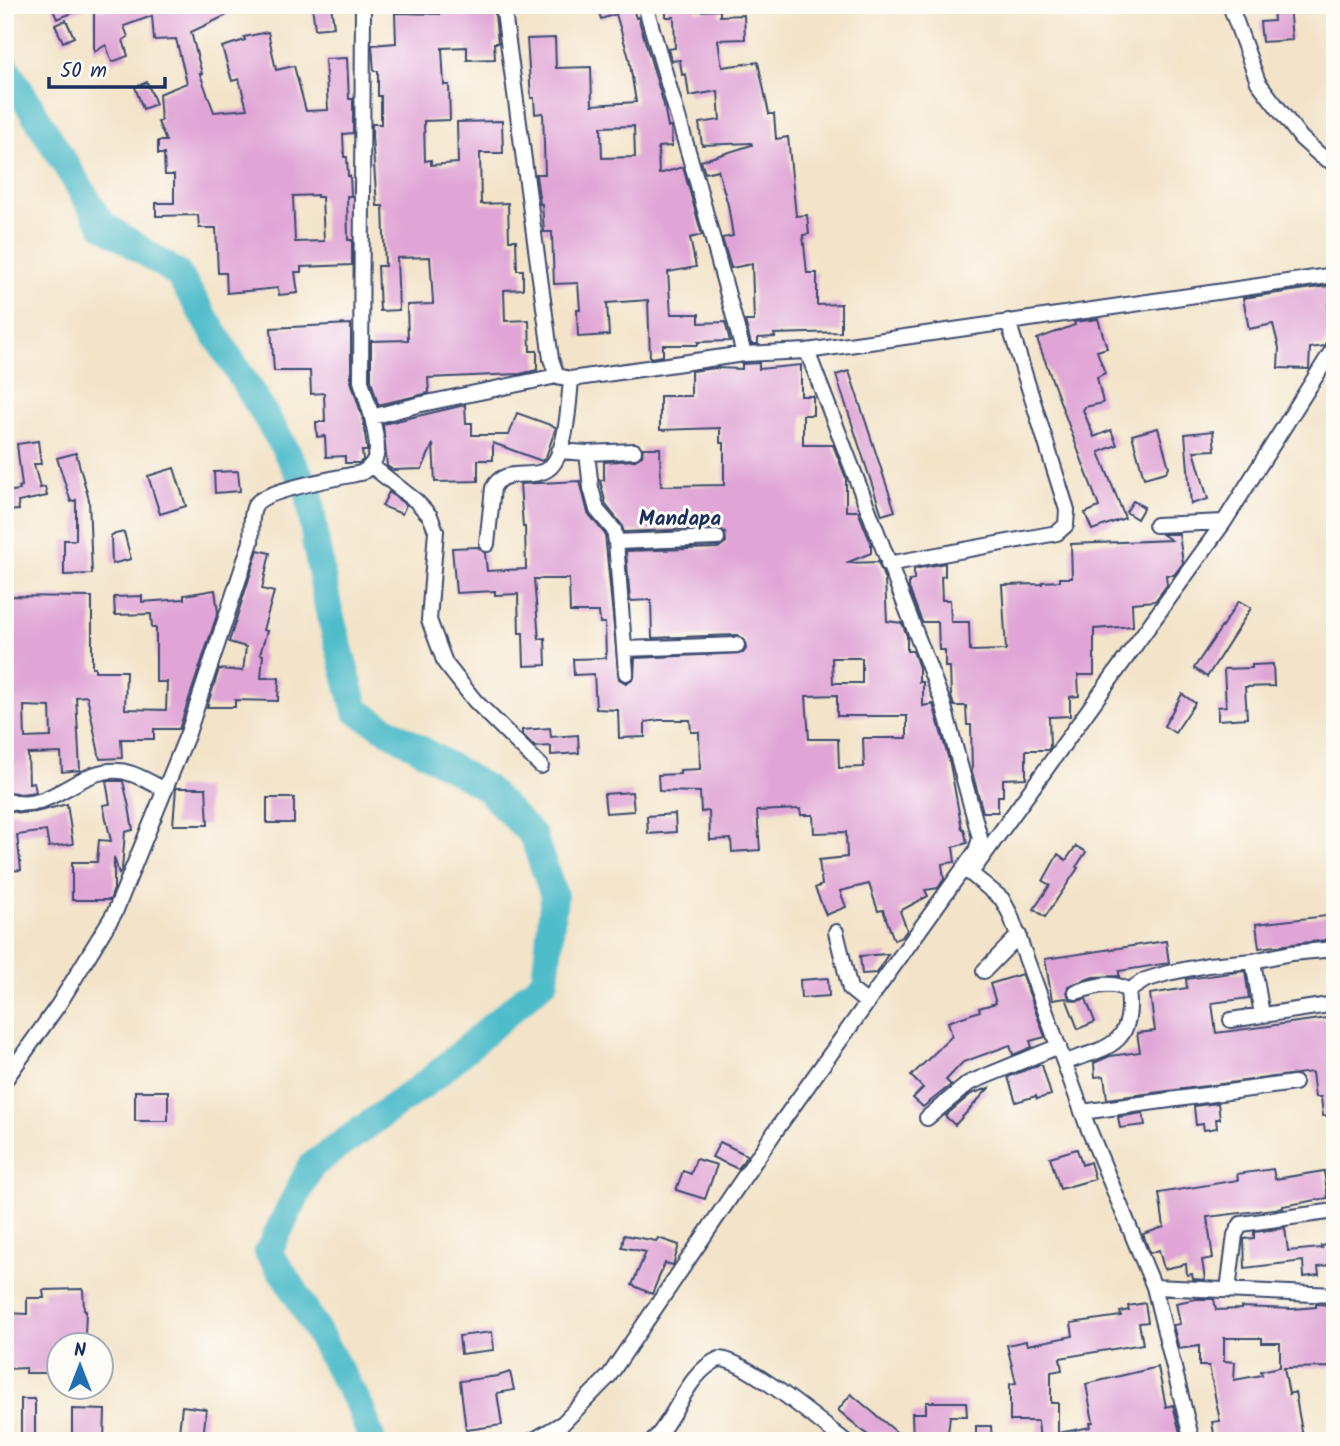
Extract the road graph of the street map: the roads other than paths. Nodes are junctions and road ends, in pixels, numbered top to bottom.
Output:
1 (363, 5) edge
2 (503, 5) edge
3 (645, 5) edge
4 (1230, 5) edge
5 (1335, 164) edge
6 (1335, 275) edge
7 (1008, 321) junction
8 (1335, 346) edge
9 (807, 351) junction
10 (744, 354) junction
11 (564, 377) junction
12 (372, 417) junction
13 (559, 451) junction
14 (634, 451) dead end
15 (587, 453) junction
16 (373, 467) junction
17 (1224, 522) junction
18 (1156, 525) dead end
19 (717, 538) dead end
20 (616, 542) junction
21 (486, 544) dead end
22 (888, 564) junction
23 (737, 645) dead end
24 (624, 649) junction
25 (626, 673) dead end
26 (541, 766) dead end
27 (165, 790) junction
28 (5, 800) edge
29 (970, 873) junction
30 (836, 932) dead end
31 (1019, 935) junction
32 (1335, 949) edge
33 (1253, 961) junction
34 (984, 971) dead end
35 (1128, 991) junction
36 (1076, 992) dead end
37 (866, 1002) junction
38 (1335, 1004) edge
39 (1262, 1015) junction
40 (1231, 1020) dead end
41 (1059, 1046) junction
42 (1065, 1062) junction
43 (5, 1080) edge
44 (1294, 1083) dead end
45 (1082, 1112) junction
46 (928, 1118) dead end
47 (1335, 1211) edge
48 (1154, 1287) junction
49 (1228, 1290) junction
50 (1335, 1295) edge
51 (532, 1441) edge
52 (653, 1441) edge
53 (845, 1441) edge
54 (1192, 1441) edge

1 - 12 street
2 - 11 street
3 - 10 street
4 - 5 street
6 - 7 street
7 - 9 street
7 - 22 street
8 - 17 street
9 - 10 street
9 - 22 street
10 - 11 street
11 - 12 street
11 - 13 street
12 - 16 street
13 - 15 street
13 - 21 street
14 - 15 street
15 - 20 street
16 - 26 street
16 - 27 street
17 - 18 street
17 - 29 street
19 - 20 street
20 - 24 street
22 - 29 street
23 - 24 street
24 - 25 street
27 - 28 street
27 - 43 street
29 - 31 street
29 - 37 street
30 - 37 street
31 - 34 street
31 - 41 street
32 - 33 street
33 - 35 street
33 - 39 street
35 - 36 street
35 - 42 street
37 - 51 street
38 - 39 street
39 - 40 street
41 - 42 street
41 - 46 street
42 - 45 street
44 - 45 street
45 - 48 street
47 - 49 street
48 - 49 street
48 - 54 street
49 - 50 street
52 - 53 street

